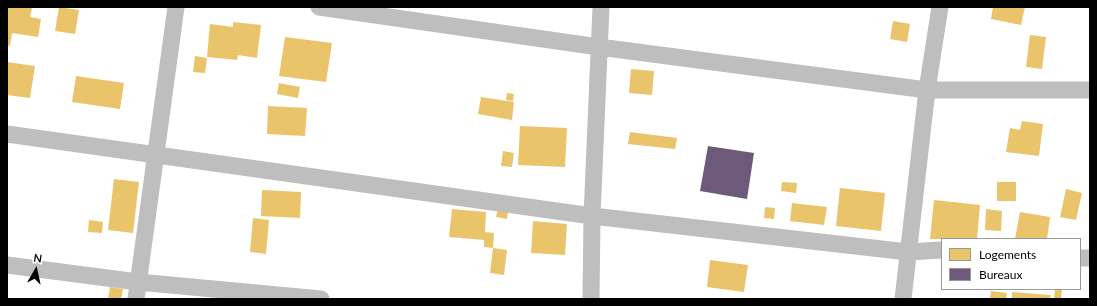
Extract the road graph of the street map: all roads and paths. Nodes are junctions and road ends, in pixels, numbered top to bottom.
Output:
1 (176, 7) edge
2 (319, 7) edge
3 (601, 7) edge
4 (940, 7) edge
5 (599, 47) junction
6 (927, 90) junction
7 (1090, 90) edge
8 (7, 134) edge
9 (156, 156) junction
10 (592, 216) junction
11 (941, 250) edge
12 (908, 252) junction
13 (7, 265) edge
14 (138, 282) junction
15 (136, 299) edge
16 (321, 299) edge
17 (591, 299) edge
18 (903, 299) edge

1 - 9 street
2 - 5 street
3 - 5 street
4 - 6 street
5 - 6 street
5 - 10 street
6 - 7 street
6 - 12 street
8 - 9 street
9 - 10 street
9 - 14 street
10 - 12 street
10 - 17 street
11 - 12 street
12 - 18 street
13 - 14 street
14 - 15 street
14 - 16 street

